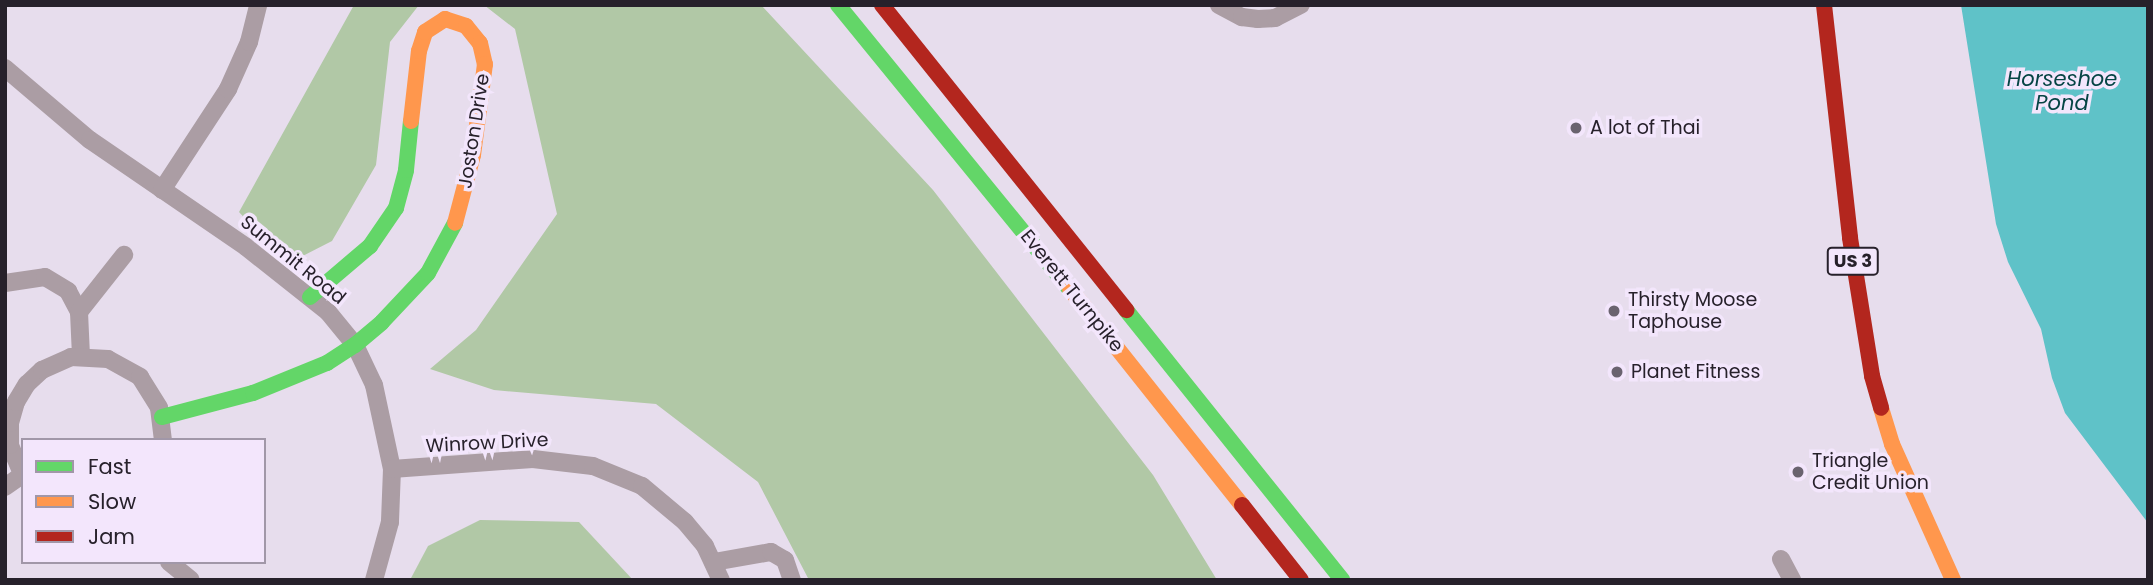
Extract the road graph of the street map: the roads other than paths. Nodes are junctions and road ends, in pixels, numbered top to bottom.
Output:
1 (258, 5) edge
2 (838, 5) edge
3 (882, 5) edge
4 (1219, 5) edge
5 (1301, 5) edge
6 (1824, 5) edge
7 (5, 68) edge
8 (162, 190) junction
9 (124, 254) dead end
10 (5, 283) edge
11 (310, 297) junction
12 (79, 312) junction
13 (355, 345) junction
14 (81, 356) junction
15 (14, 387) edge
16 (162, 417) junction
17 (163, 438) edge
18 (392, 469) junction
19 (21, 473) edge
20 (21, 476) edge
21 (5, 487) edge
22 (1781, 559) dead end
23 (714, 562) junction
24 (172, 564) edge
25 (191, 580) edge
26 (374, 580) edge
27 (721, 580) edge
28 (792, 580) edge
29 (1301, 580) edge
30 (1342, 580) edge
31 (1792, 580) edge
32 (1953, 580) edge

1 - 8 street
2 - 29 main road, Everett Turnpike
3 - 30 main road, Everett Turnpike
4 - 5 street
6 - 32 main road, US 3
7 - 8 street, Summit Road
8 - 11 street, Summit Road
9 - 12 street
10 - 12 street
11 - 13 street, Summit Road
11 - 13 main road, Joston Drive
12 - 14 street
13 - 16 main road
13 - 18 street, Summit Road
14 - 15 street
14 - 16 street
15 - 19 street
16 - 17 street
18 - 23 street, Winrow Drive
18 - 26 street, Summit Road
20 - 21 street
22 - 31 street
23 - 27 street, Winrow Drive
23 - 28 street
24 - 25 street

